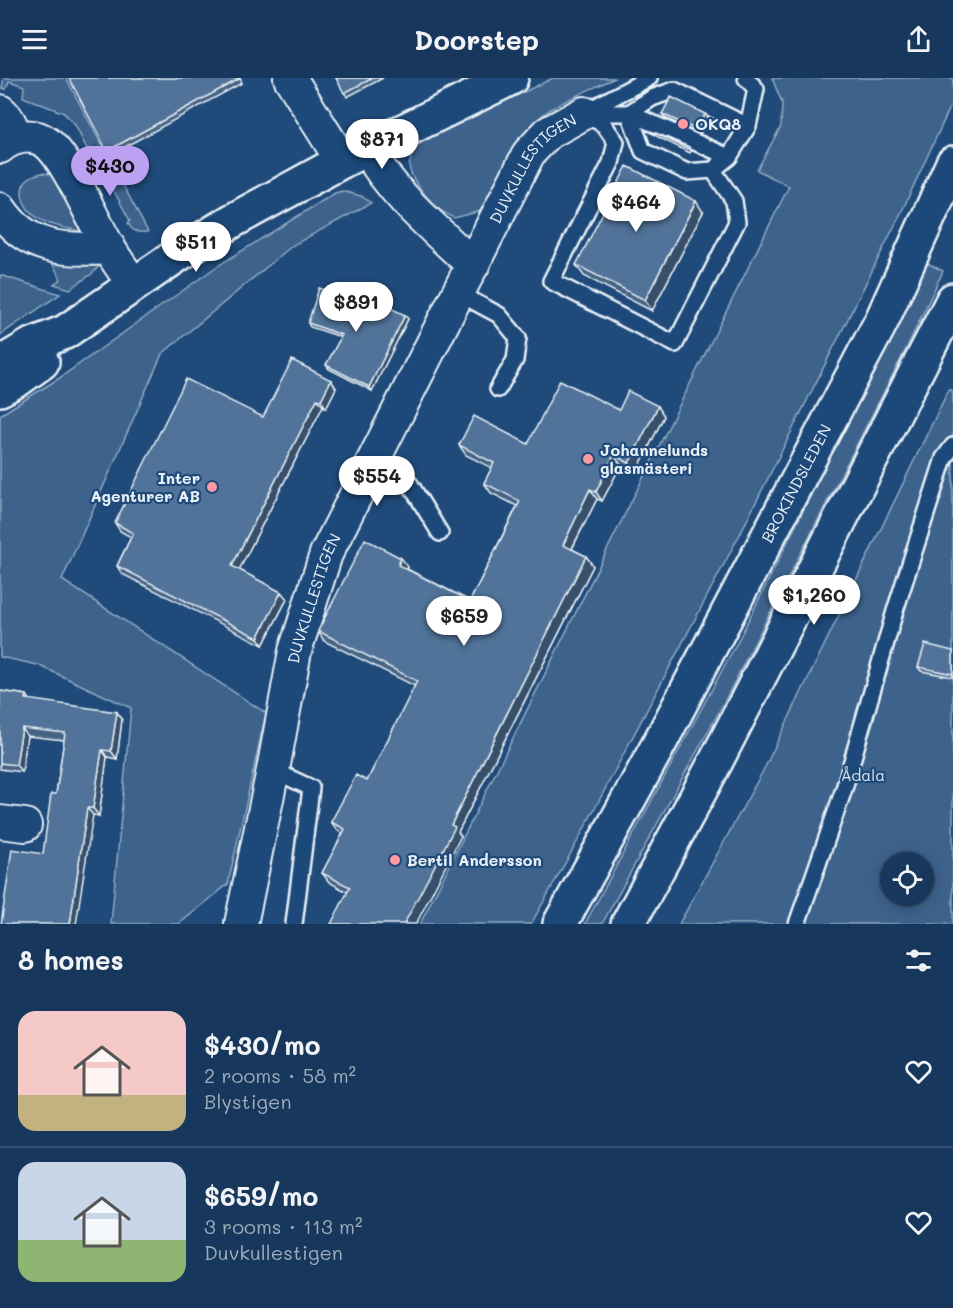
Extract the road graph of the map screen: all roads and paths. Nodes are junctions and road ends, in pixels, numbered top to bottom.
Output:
1 (290, 78) edge
2 (511, 78) edge
3 (649, 78) edge
4 (746, 78) edge
5 (0, 111) edge
6 (584, 112) junction
7 (629, 113) junction
8 (748, 126) junction
9 (8, 142) edge
10 (354, 155) junction
11 (729, 157) junction
12 (953, 163) edge
13 (713, 170) junction
14 (0, 209) edge
15 (109, 248) junction
16 (473, 265) junction
17 (133, 284) junction
18 (458, 293) junction
19 (953, 300) edge
20 (65, 332) junction
21 (0, 364) edge
22 (0, 389) edge
23 (498, 389) dead end
24 (953, 446) edge
25 (372, 464) junction
26 (440, 533) dead end
27 (273, 770) junction
28 (241, 924) edge
29 (294, 924) edge
30 (560, 924) edge
31 (628, 924) edge
32 (797, 924) edge

1 - 10 street
2 - 10 main road
3 - 6 lane
4 - 8 lane
5 - 9 street
6 - 7 lane
6 - 13 lane
6 - 16 street, DUVKULLESTIGEN
7 - 8 lane
7 - 11 lane
7 - 13 lane
8 - 11 lane
9 - 15 street
10 - 16 street
10 - 17 main road
11 - 13 lane
12 - 30 main road, BROKINDSLEDEN
14 - 15 street
15 - 17 street
16 - 18 street, DUVKULLESTIGEN
17 - 20 main road
18 - 23 lane
18 - 25 street, DUVKULLESTIGEN
19 - 31 main road
20 - 21 main road
20 - 22 main road
24 - 32 lane
25 - 26 lane
25 - 27 street, DUVKULLESTIGEN
27 - 28 street, DUVKULLESTIGEN
27 - 29 lane

